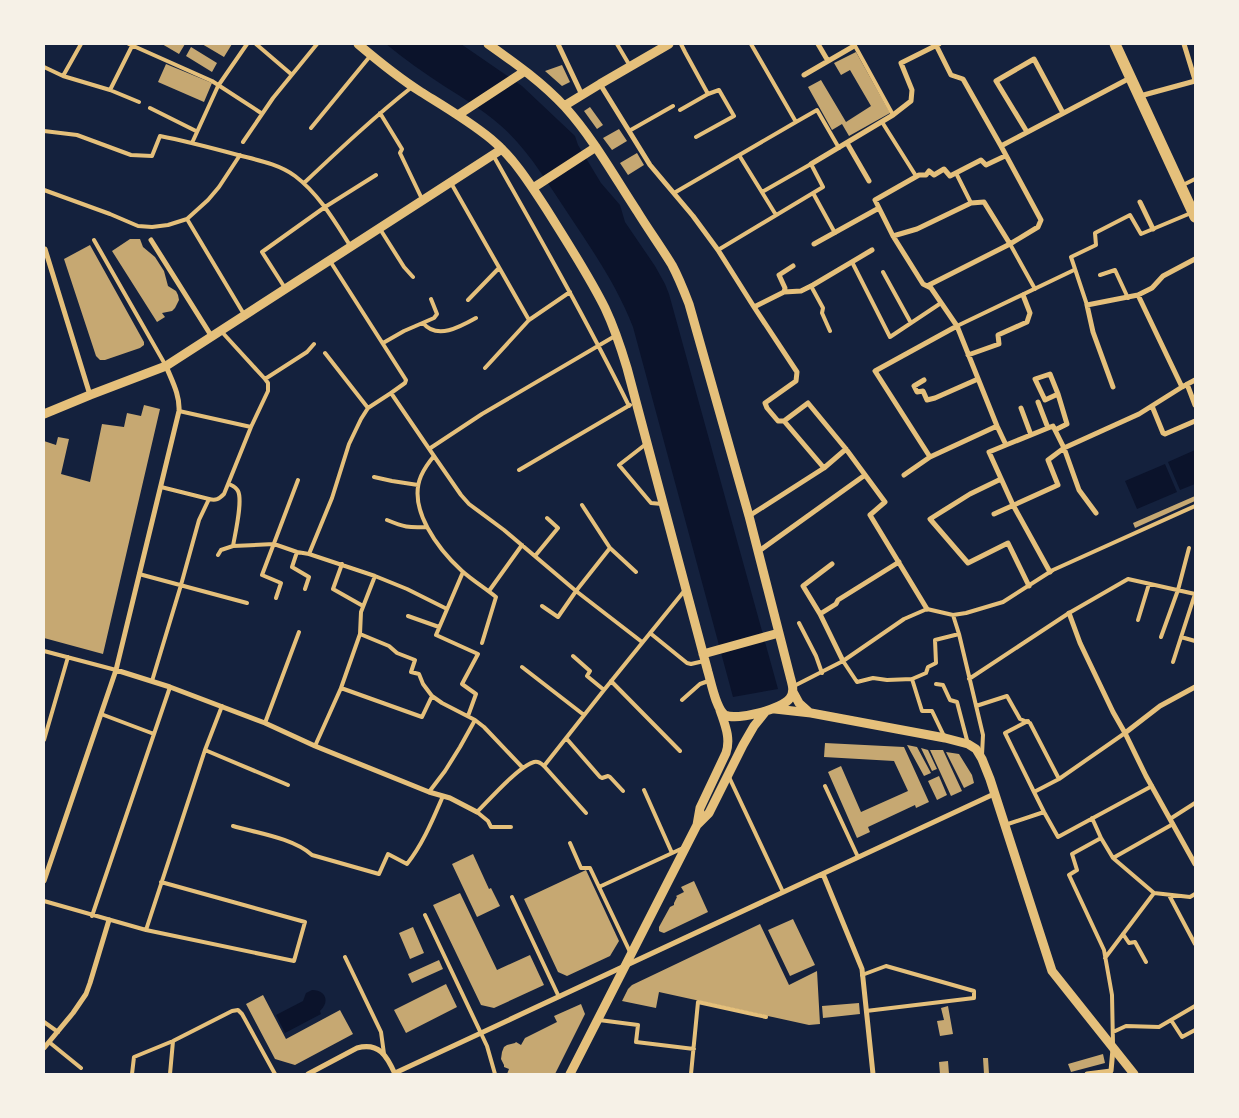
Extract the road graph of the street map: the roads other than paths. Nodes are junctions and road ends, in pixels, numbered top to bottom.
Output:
1 (80, 44) edge
2 (132, 44) edge
3 (247, 44) edge
4 (256, 44) edge
5 (317, 44) edge
6 (358, 44) edge
7 (488, 44) edge
8 (558, 44) edge
9 (618, 44) edge
10 (669, 44) edge
11 (681, 44) edge
12 (751, 44) edge
13 (818, 44) edge
14 (938, 44) edge
15 (1115, 44) edge
16 (1184, 44) edge
17 (854, 45) edge
18 (371, 55) junction
19 (828, 61) junction
20 (630, 66) junction
21 (44, 67) edge
22 (525, 71) junction
23 (291, 74) junction
24 (804, 75) dead end
25 (63, 76) junction
26 (1131, 78) junction
27 (1195, 80) edge
28 (600, 84) junction
29 (218, 86) junction
30 (413, 86) junction
31 (110, 90) junction
32 (708, 94) junction
33 (582, 95) junction
34 (1139, 96) junction
35 (139, 102) dead end
36 (564, 106) junction
37 (673, 106) dead end
38 (150, 108) dead end
39 (680, 110) dead end
40 (380, 113) junction
41 (1063, 113) junction
42 (261, 114) junction
43 (458, 115) junction
44 (893, 115) junction
45 (796, 122) junction
46 (882, 122) junction
47 (311, 128) dead end
48 (44, 131) edge
49 (196, 131) junction
50 (629, 131) junction
51 (1027, 132) junction
52 (696, 137) dead end
53 (192, 142) junction
54 (243, 142) dead end
55 (847, 143) junction
56 (1001, 146) junction
57 (839, 148) junction
58 (502, 149) junction
59 (592, 150) junction
60 (240, 155) junction
61 (493, 155) junction
62 (739, 155) junction
63 (1005, 156) junction
64 (811, 164) junction
65 (956, 173) junction
66 (376, 175) dead end
67 (916, 176) junction
68 (1195, 180) edge
69 (869, 181) dead end
70 (304, 183) junction
71 (451, 183) junction
72 (536, 186) junction
73 (1181, 186) junction
74 (44, 190) edge
75 (762, 192) junction
76 (674, 193) junction
77 (813, 193) junction
78 (423, 201) junction
79 (1140, 202) dead end
80 (971, 204) junction
81 (324, 207) junction
82 (879, 208) junction
83 (776, 215) junction
84 (1194, 215) edge
85 (187, 219) junction
86 (380, 229) junction
87 (1153, 229) junction
88 (835, 233) junction
89 (893, 236) junction
90 (94, 240) dead end
91 (151, 240) dead end
92 (814, 244) dead end
93 (1010, 244) junction
94 (351, 247) junction
95 (45, 249) edge
96 (718, 250) junction
97 (872, 250) dead end
98 (1195, 259) edge
99 (330, 261) junction
100 (852, 262) junction
101 (793, 266) dead end
102 (499, 268) junction
103 (1074, 270) junction
104 (883, 272) dead end
105 (1100, 275) dead end
106 (412, 277) dead end
107 (811, 286) junction
108 (927, 286) junction
109 (286, 289) junction
110 (1036, 289) junction
111 (570, 292) junction
112 (784, 292) junction
113 (1023, 295) junction
114 (1138, 296) junction
115 (1128, 298) junction
116 (431, 299) dead end
117 (468, 300) dead end
118 (941, 303) junction
119 (1086, 305) junction
120 (754, 307) junction
121 (245, 316) junction
122 (476, 318) dead end
123 (529, 320) junction
124 (423, 323) junction
125 (911, 323) junction
126 (957, 326) junction
127 (221, 331) junction
128 (830, 331) dead end
129 (616, 336) junction
130 (212, 337) junction
131 (383, 343) junction
132 (314, 344) dead end
133 (599, 346) junction
134 (325, 353) dead end
135 (968, 355) junction
136 (166, 366) junction
137 (485, 368) dead end
138 (265, 378) junction
139 (978, 379) junction
140 (924, 380) dead end
141 (1195, 380) edge
142 (1187, 384) junction
143 (1114, 387) dead end
144 (1182, 387) junction
145 (392, 393) junction
146 (1058, 394) junction
147 (90, 395) junction
148 (1038, 402) dead end
149 (633, 404) junction
150 (1195, 404) edge
151 (1152, 406) junction
152 (368, 408) junction
153 (1022, 408) dead end
154 (179, 411) junction
155 (44, 414) edge
156 (784, 421) junction
157 (1195, 421) edge
158 (997, 426) junction
159 (251, 428) junction
160 (1048, 428) junction
161 (1054, 430) junction
162 (1031, 435) junction
163 (647, 443) junction
164 (1006, 445) junction
165 (1064, 448) junction
166 (429, 449) junction
167 (846, 449) junction
168 (434, 456) junction
169 (930, 457) junction
170 (824, 468) junction
171 (519, 470) dead end
172 (865, 475) junction
173 (904, 475) dead end
174 (374, 477) dead end
175 (1001, 479) junction
176 (298, 480) dead end
177 (229, 484) junction
178 (418, 485) junction
179 (161, 487) junction
180 (210, 500) junction
181 (663, 504) junction
182 (582, 505) dead end
183 (1013, 505) junction
184 (1195, 506) edge
185 (1096, 512) dead end
186 (994, 514) dead end
187 (749, 516) junction
188 (547, 518) dead end
189 (387, 520) dead end
190 (427, 527) junction
191 (274, 544) junction
192 (522, 545) junction
193 (233, 546) junction
194 (610, 548) junction
195 (1189, 548) dead end
196 (759, 551) junction
197 (297, 552) junction
198 (310, 554) junction
199 (218, 555) dead end
200 (535, 556) junction
201 (899, 562) junction
202 (342, 564) junction
203 (832, 564) dead end
204 (463, 572) junction
205 (636, 572) dead end
206 (1050, 572) junction
207 (140, 574) junction
208 (375, 576) junction
209 (1149, 584) junction
210 (181, 585) junction
211 (1029, 586) junction
212 (305, 589) dead end
213 (686, 589) junction
214 (1178, 590) junction
215 (489, 591) junction
216 (576, 591) junction
217 (1195, 594) edge
218 (276, 598) dead end
219 (248, 603) dead end
220 (363, 606) junction
221 (542, 606) dead end
222 (447, 609) junction
223 (927, 609) junction
224 (1069, 613) junction
225 (820, 614) junction
226 (954, 615) junction
227 (408, 616) dead end
228 (1138, 620) dead end
229 (799, 623) dead end
230 (439, 627) junction
231 (299, 632) dead end
232 (650, 633) junction
233 (360, 634) junction
234 (959, 634) junction
235 (775, 635) junction
236 (1160, 637) dead end
237 (1181, 637) junction
238 (1195, 641) edge
239 (642, 642) junction
240 (482, 643) dead end
241 (44, 651) edge
242 (573, 656) dead end
243 (707, 656) junction
244 (68, 657) junction
245 (843, 661) junction
246 (1173, 662) dead end
247 (522, 667) dead end
248 (116, 670) junction
249 (822, 672) junction
250 (912, 679) junction
251 (969, 679) junction
252 (711, 680) junction
253 (152, 681) junction
254 (611, 681) junction
255 (936, 684) dead end
256 (170, 687) junction
257 (1195, 687) edge
258 (341, 688) junction
259 (793, 689) junction
260 (604, 690) junction
261 (432, 696) junction
262 (682, 700) dead end
263 (222, 706) junction
264 (976, 706) junction
265 (720, 709) junction
266 (770, 710) junction
267 (811, 713) junction
268 (101, 714) junction
269 (584, 715) junction
270 (468, 716) junction
271 (475, 720) junction
272 (1028, 721) junction
273 (265, 723) junction
274 (1125, 733) junction
275 (154, 734) junction
276 (566, 738) junction
277 (945, 738) junction
278 (44, 740) edge
279 (968, 744) junction
280 (315, 746) junction
281 (205, 750) junction
282 (680, 751) dead end
283 (982, 759) junction
284 (544, 766) junction
285 (524, 768) junction
286 (728, 775) junction
287 (1059, 778) junction
288 (288, 785) dead end
289 (825, 786) dead end
290 (1152, 786) junction
291 (644, 790) dead end
292 (623, 791) dead end
293 (428, 792) junction
294 (1034, 792) junction
295 (994, 794) junction
296 (443, 796) junction
297 (1195, 803) edge
298 (477, 812) junction
299 (1044, 812) junction
300 (586, 814) dead end
301 (1092, 818) junction
302 (1171, 821) junction
303 (697, 825) junction
304 (1004, 825) junction
305 (233, 826) dead end
306 (510, 827) dead end
307 (1101, 838) junction
308 (570, 843) dead end
309 (686, 847) junction
310 (672, 853) junction
311 (858, 857) junction
312 (1113, 858) junction
313 (1195, 864) edge
314 (823, 874) junction
315 (44, 881) edge
316 (161, 882) junction
317 (599, 887) junction
318 (783, 892) junction
319 (1154, 893) junction
320 (1169, 894) junction
321 (1195, 894) edge
322 (512, 897) dead end
323 (44, 901) edge
324 (425, 915) dead end
325 (92, 916) junction
326 (109, 920) junction
327 (146, 930) junction
328 (1124, 934) junction
329 (1195, 944) edge
330 (631, 954) junction
331 (344, 956) dead end
332 (1106, 958) junction
333 (1146, 962) dead end
334 (625, 966) junction
335 (862, 975) junction
336 (558, 997) junction
337 (1195, 1006) edge
338 (866, 1011) junction
339 (766, 1017) dead end
340 (597, 1020) junction
341 (1171, 1020) junction
342 (44, 1022) edge
343 (1195, 1030) edge
344 (58, 1032) junction
345 (1113, 1032) junction
346 (481, 1033) junction
347 (173, 1041) junction
348 (49, 1042) junction
349 (44, 1048) edge
350 (694, 1049) junction
351 (1113, 1049) junction
352 (384, 1054) junction
353 (81, 1068) dead end
354 (1112, 1072) edge
355 (132, 1074) edge
356 (170, 1074) edge
357 (275, 1074) edge
358 (308, 1074) edge
359 (395, 1074) edge
360 (496, 1074) edge
361 (570, 1074) edge
362 (691, 1074) edge
363 (873, 1074) edge
364 (1086, 1074) edge
365 (1134, 1074) edge

1 - 25 lane
2 - 29 lane
2 - 31 lane
3 - 29 lane
4 - 23 lane
5 - 23 lane
6 - 18 street
7 - 22 street
8 - 33 street
9 - 20 lane
10 - 20 street
11 - 32 lane
12 - 45 lane
13 - 19 street
14 - 44 street
14 - 56 street
15 - 26 main road
16 - 27 street
17 - 19 street
17 - 44 lane
18 - 30 street
18 - 47 lane
19 - 24 street
20 - 28 street
21 - 25 lane
22 - 36 street
22 - 43 street
23 - 42 lane
25 - 31 lane
26 - 34 main road
26 - 41 street
27 - 34 street
28 - 33 street
28 - 50 street
29 - 42 lane
29 - 49 lane
30 - 40 lane
30 - 43 street
31 - 35 lane
32 - 39 lane
32 - 52 lane
33 - 36 street
34 - 73 main road
36 - 59 street
37 - 50 lane
38 - 49 lane
40 - 70 lane
40 - 78 lane
41 - 51 street
41 - 51 street
42 - 54 lane
43 - 58 street
44 - 46 street
45 - 57 lane
45 - 62 lane
46 - 55 street
46 - 67 lane
48 - 53 lane
49 - 53 lane
50 - 76 street
51 - 56 street
53 - 60 lane
55 - 57 street
55 - 69 street
56 - 63 street
57 - 64 street
58 - 61 street
58 - 72 street
59 - 72 street
59 - 187 street
60 - 70 lane
60 - 85 lane
61 - 71 street
61 - 111 lane
62 - 75 lane
62 - 76 lane
63 - 65 street
63 - 93 street
64 - 75 lane
64 - 77 lane
65 - 67 street
65 - 80 lane
66 - 81 lane
67 - 82 street
68 - 73 lane
70 - 81 lane
71 - 78 street
71 - 102 lane
72 - 129 street
73 - 84 main road
74 - 85 lane
75 - 83 lane
76 - 96 street
77 - 83 lane
77 - 88 lane
78 - 86 street
79 - 87 street
80 - 89 street
80 - 93 street
81 - 94 lane
81 - 109 lane
82 - 88 street
82 - 89 street
83 - 96 lane
84 - 87 lane
85 - 121 lane
86 - 94 street
86 - 106 lane
87 - 103 lane
88 - 92 street
89 - 108 street
90 - 136 lane
91 - 130 street
93 - 108 street
93 - 110 lane
94 - 99 street
95 - 147 street
96 - 120 street
97 - 100 street
98 - 114 street
99 - 109 street
99 - 131 lane
100 - 107 street
100 - 125 lane
101 - 112 street
102 - 117 lane
102 - 123 lane
103 - 110 lane
103 - 119 lane
104 - 125 lane
105 - 115 lane
107 - 112 street
107 - 128 lane
108 - 118 street
109 - 121 street
110 - 113 lane
111 - 123 lane
111 - 133 lane
112 - 120 street
113 - 126 lane
113 - 135 street
114 - 115 street
114 - 144 street
115 - 119 street
116 - 124 lane
118 - 125 lane
118 - 126 street
119 - 143 street
120 - 156 street
121 - 127 street
122 - 124 lane
123 - 137 lane
124 - 131 lane
126 - 135 street
126 - 169 street
127 - 130 street
127 - 138 lane
129 - 133 lane
129 - 149 street
130 - 136 street
131 - 145 lane
132 - 138 lane
133 - 149 lane
133 - 166 lane
134 - 152 lane
135 - 139 street
136 - 147 street
136 - 154 street
138 - 159 lane
139 - 140 street
139 - 158 street
141 - 142 street
142 - 144 street
142 - 150 street
144 - 151 street
145 - 152 lane
145 - 166 lane
146 - 146 street
146 - 161 street
147 - 155 street
148 - 160 street
149 - 163 street
149 - 171 lane
151 - 157 street
151 - 165 street
152 - 198 lane
153 - 162 street
154 - 159 lane
154 - 179 street
156 - 167 street
156 - 170 street
158 - 164 street
158 - 169 street
159 - 177 lane
160 - 161 street
160 - 162 street
161 - 165 street
162 - 164 street
163 - 181 street
163 - 181 lane
164 - 175 street
165 - 183 street
165 - 185 street
166 - 168 lane
167 - 170 street
167 - 172 street
168 - 178 lane
168 - 192 lane
169 - 173 street
170 - 187 street
172 - 196 street
172 - 201 street
174 - 178 lane
175 - 183 street
175 - 211 street
176 - 191 lane
177 - 180 lane
177 - 193 lane
178 - 190 lane
179 - 180 lane
179 - 207 street
180 - 210 lane
181 - 213 street
182 - 194 lane
183 - 186 street
183 - 206 street
184 - 206 lane
187 - 196 street
188 - 200 lane
189 - 190 lane
190 - 204 lane
191 - 193 lane
191 - 197 lane
191 - 218 lane
192 - 200 lane
192 - 215 lane
193 - 199 lane
194 - 205 lane
194 - 216 lane
195 - 214 lane
196 - 235 street
197 - 198 lane
197 - 212 lane
198 - 202 lane
200 - 216 lane
201 - 223 street
201 - 225 street
202 - 208 lane
202 - 220 lane
203 - 225 street
204 - 215 lane
204 - 222 lane
206 - 211 lane
207 - 210 lane
207 - 248 street
208 - 220 lane
208 - 222 lane
209 - 214 lane
209 - 224 lane
209 - 228 lane
210 - 219 lane
210 - 253 lane
211 - 226 lane
213 - 232 lane
213 - 243 street
214 - 217 lane
214 - 236 lane
215 - 240 lane
216 - 221 lane
216 - 239 lane
217 - 237 lane
220 - 233 lane
222 - 230 lane
223 - 226 lane
223 - 245 lane
224 - 251 lane
224 - 274 street
225 - 245 street
226 - 234 lane
227 - 230 lane
229 - 249 lane
230 - 270 lane
231 - 273 lane
232 - 239 lane
232 - 243 lane
233 - 258 lane
233 - 261 lane
234 - 250 lane
234 - 251 lane
235 - 243 street
235 - 259 street
237 - 238 lane
237 - 246 lane
239 - 254 lane
241 - 244 lane
242 - 260 lane
243 - 252 street
244 - 248 lane
244 - 278 lane
245 - 249 lane
245 - 250 lane
247 - 269 lane
248 - 253 street
248 - 268 street
249 - 259 lane
250 - 277 lane
251 - 264 lane
252 - 262 lane
252 - 265 street
253 - 256 street
254 - 260 lane
254 - 282 lane
255 - 279 lane
256 - 263 street
256 - 275 lane
257 - 274 street
258 - 261 lane
258 - 280 lane
259 - 266 street
259 - 267 street
260 - 269 lane
261 - 270 lane
263 - 273 street
263 - 281 lane
264 - 272 lane
264 - 283 lane
265 - 266 street
265 - 303 street
266 - 267 street
266 - 286 street
267 - 277 street
268 - 275 lane
268 - 315 street
269 - 276 lane
270 - 271 lane
271 - 285 lane
271 - 293 lane
272 - 287 lane
272 - 294 lane
273 - 280 street
274 - 287 lane
274 - 290 street
275 - 325 lane
276 - 284 lane
276 - 292 lane
277 - 279 street
279 - 283 street
280 - 293 street
281 - 288 lane
281 - 316 lane
283 - 295 street
284 - 285 lane
284 - 300 lane
285 - 298 lane
286 - 303 street
286 - 318 lane
287 - 294 lane
289 - 311 lane
290 - 301 lane
290 - 302 street
291 - 310 lane
293 - 296 street
294 - 299 lane
295 - 304 street
295 - 311 street
296 - 298 street
296 - 305 lane
297 - 302 lane
298 - 306 lane
299 - 301 lane
299 - 304 lane
301 - 307 lane
302 - 312 lane
302 - 313 street
303 - 309 street
304 - 351 street
307 - 312 lane
307 - 332 lane
308 - 317 lane
309 - 310 lane
309 - 330 street
310 - 317 lane
311 - 314 street
312 - 319 lane
314 - 318 street
314 - 335 street
316 - 327 lane
316 - 327 lane
317 - 330 lane
318 - 334 street
319 - 320 lane
319 - 328 lane
320 - 321 lane
320 - 329 lane
322 - 336 lane
323 - 325 lane
324 - 346 lane
325 - 326 lane
326 - 327 lane
326 - 344 street
328 - 332 lane
328 - 333 lane
330 - 334 street
331 - 352 lane
332 - 345 lane
334 - 336 street
334 - 340 street
335 - 338 street
335 - 338 lane
336 - 346 street
337 - 341 lane
338 - 363 street
339 - 350 lane
340 - 350 lane
340 - 361 street
341 - 343 lane
341 - 345 lane
342 - 344 lane
344 - 348 street
345 - 351 lane
346 - 359 street
346 - 360 lane
347 - 355 lane
347 - 356 lane
347 - 357 lane
348 - 349 street
348 - 353 lane
350 - 362 lane
351 - 354 street
351 - 365 street
352 - 358 street
352 - 359 street
354 - 364 street

